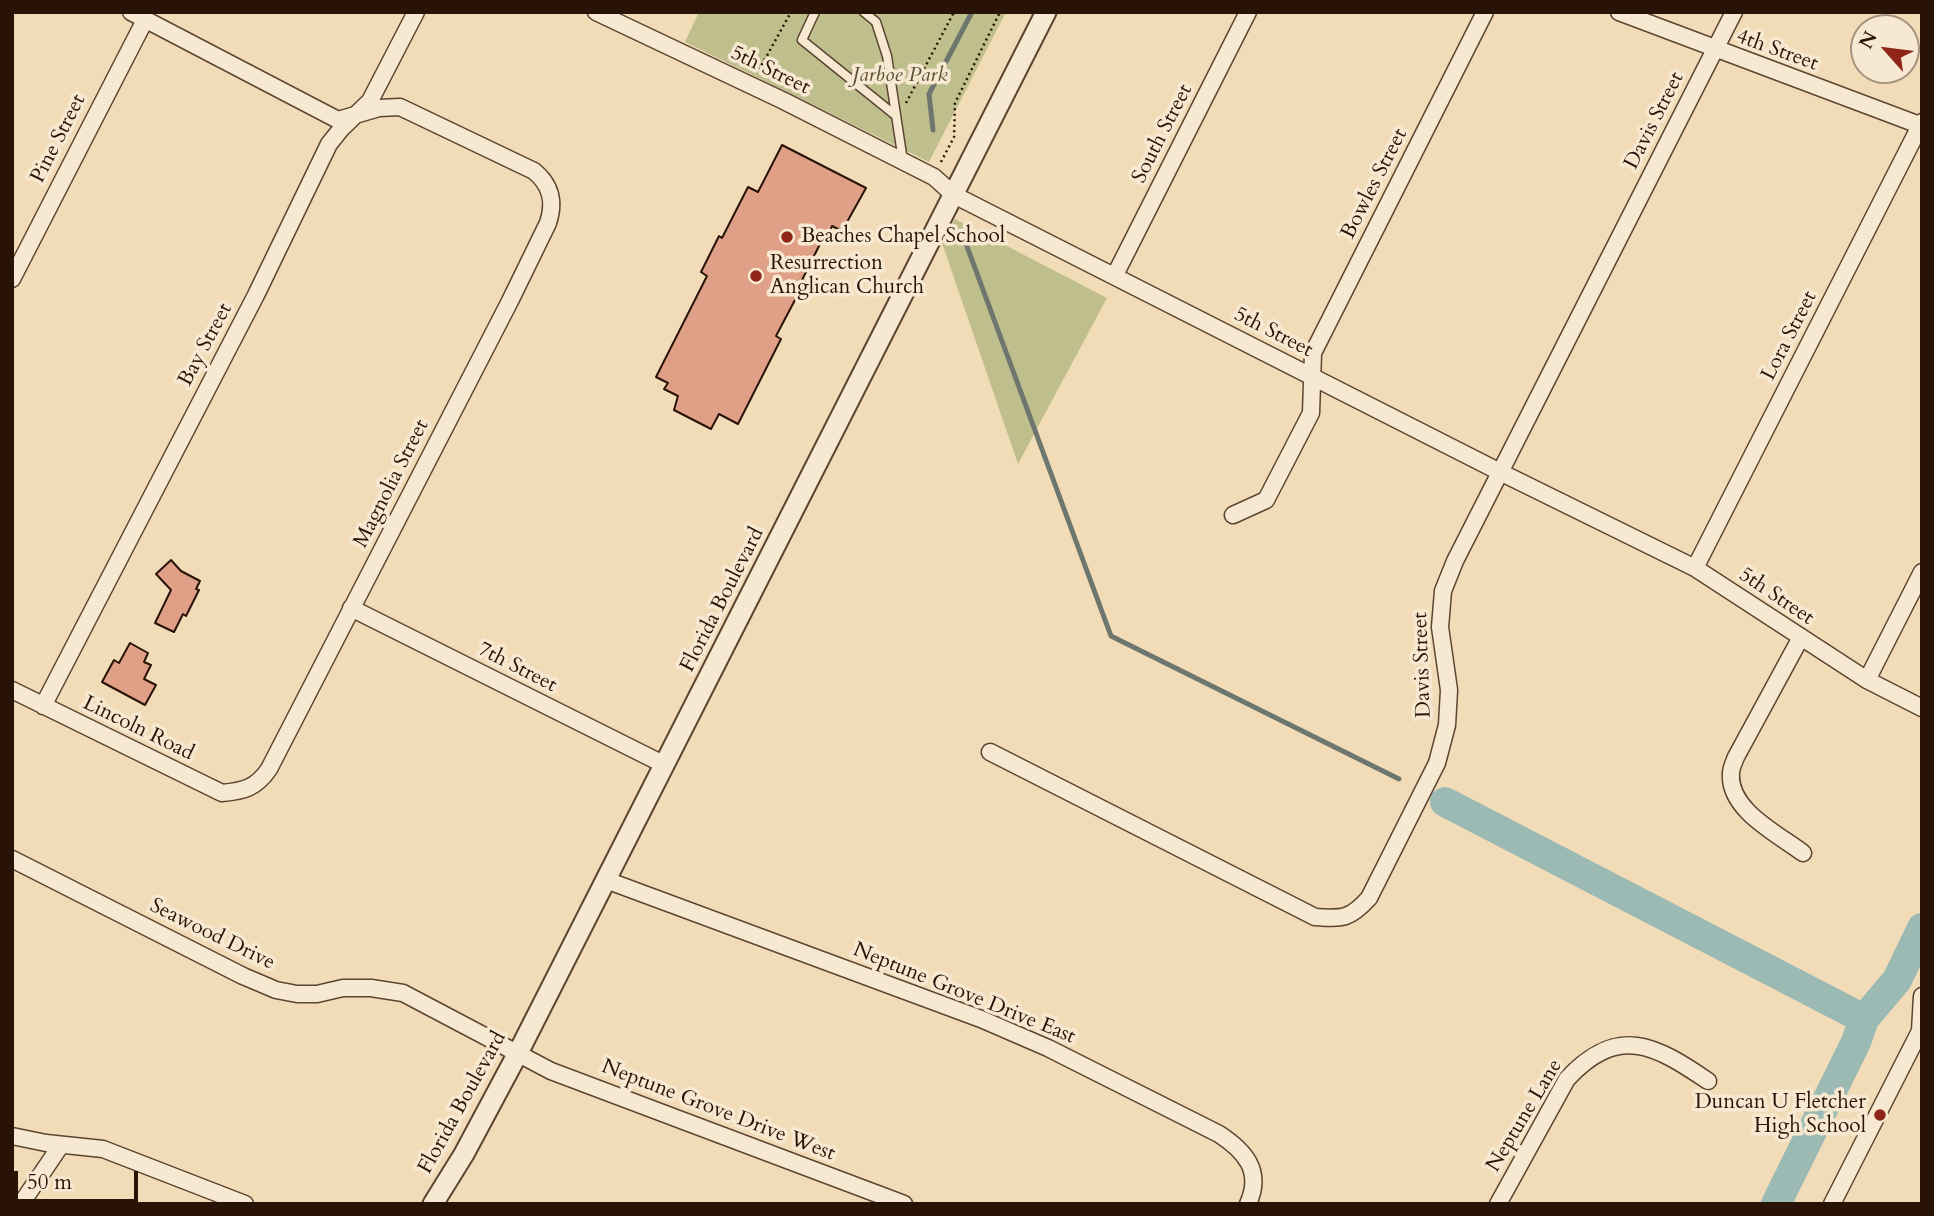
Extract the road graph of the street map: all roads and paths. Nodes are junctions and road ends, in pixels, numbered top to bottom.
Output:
1 (416, 12) edge
2 (596, 12) edge
3 (791, 12) edge
4 (815, 12) edge
5 (864, 12) edge
6 (954, 12) edge
7 (1000, 12) edge
8 (1046, 12) edge
9 (1248, 12) edge
10 (1485, 12) edge
11 (1619, 12) edge
12 (1734, 12) edge
13 (138, 16) edge
14 (1714, 50) junction
15 (751, 85) junction
16 (356, 115) junction
17 (896, 118) junction
18 (1921, 125) edge
19 (902, 161) junction
20 (934, 177) junction
21 (954, 195) junction
22 (1115, 275) junction
23 (12, 279) edge
24 (1313, 377) junction
25 (1500, 472) junction
26 (1233, 514) dead end
27 (1695, 568) junction
28 (1922, 572) edge
29 (351, 608) junction
30 (1800, 639) junction
31 (1867, 680) junction
32 (12, 690) edge
33 (43, 706) junction
34 (1922, 708) edge
35 (989, 752) dead end
36 (665, 765) junction
37 (248, 789) joint
38 (1803, 853) dead end
39 (12, 859) edge
40 (606, 880) junction
41 (1922, 996) edge
42 (518, 1053) junction
43 (1708, 1081) dead end
44 (12, 1136) edge
45 (61, 1145) junction
46 (1505, 1202) edge
47 (21, 1204) edge
48 (245, 1204) edge
49 (433, 1204) edge
50 (904, 1204) edge
51 (1248, 1204) edge
52 (1832, 1204) edge

1 - 16 street, Bay Street
2 - 15 street, 5th Street
3 - 15 path
4 - 17 lane
5 - 17 lane
6 - 17 path
7 - 20 path
8 - 21 street, Florida Boulevard
9 - 22 street, South Street
10 - 24 street, Bowles Street
11 - 14 street, 4th Street
12 - 14 street, Davis Street
13 - 16 street
13 - 23 street, Pine Street
14 - 18 street, 4th Street
14 - 25 street, Davis Street
15 - 19 street, 5th Street
16 - 29 street, Magnolia Street
16 - 33 street, Bay Street
17 - 19 lane
18 - 27 street, Lora Street
19 - 20 street, 5th Street
20 - 21 street, 5th Street
21 - 22 street, 5th Street
21 - 36 street, Florida Boulevard
22 - 24 street, 5th Street
24 - 25 street, 5th Street
24 - 26 street, Bowles Street
25 - 27 street, 5th Street
25 - 35 street, Davis Street
27 - 30 street, 5th Street
28 - 31 street
29 - 36 street, 7th Street
29 - 37 street, Magnolia Street
30 - 31 street, 5th Street
30 - 38 street
31 - 34 street, 5th Street
32 - 33 street, Lincoln Road
33 - 37 street, Lincoln Road
36 - 40 street, Florida Boulevard
39 - 42 street, Seawood Drive
40 - 42 street, Florida Boulevard
40 - 51 street, Neptune Grove Drive East
41 - 52 street
42 - 49 street, Florida Boulevard
42 - 50 street, Neptune Grove Drive West
43 - 46 street, Neptune Lane
44 - 45 street
45 - 47 street
45 - 48 street

